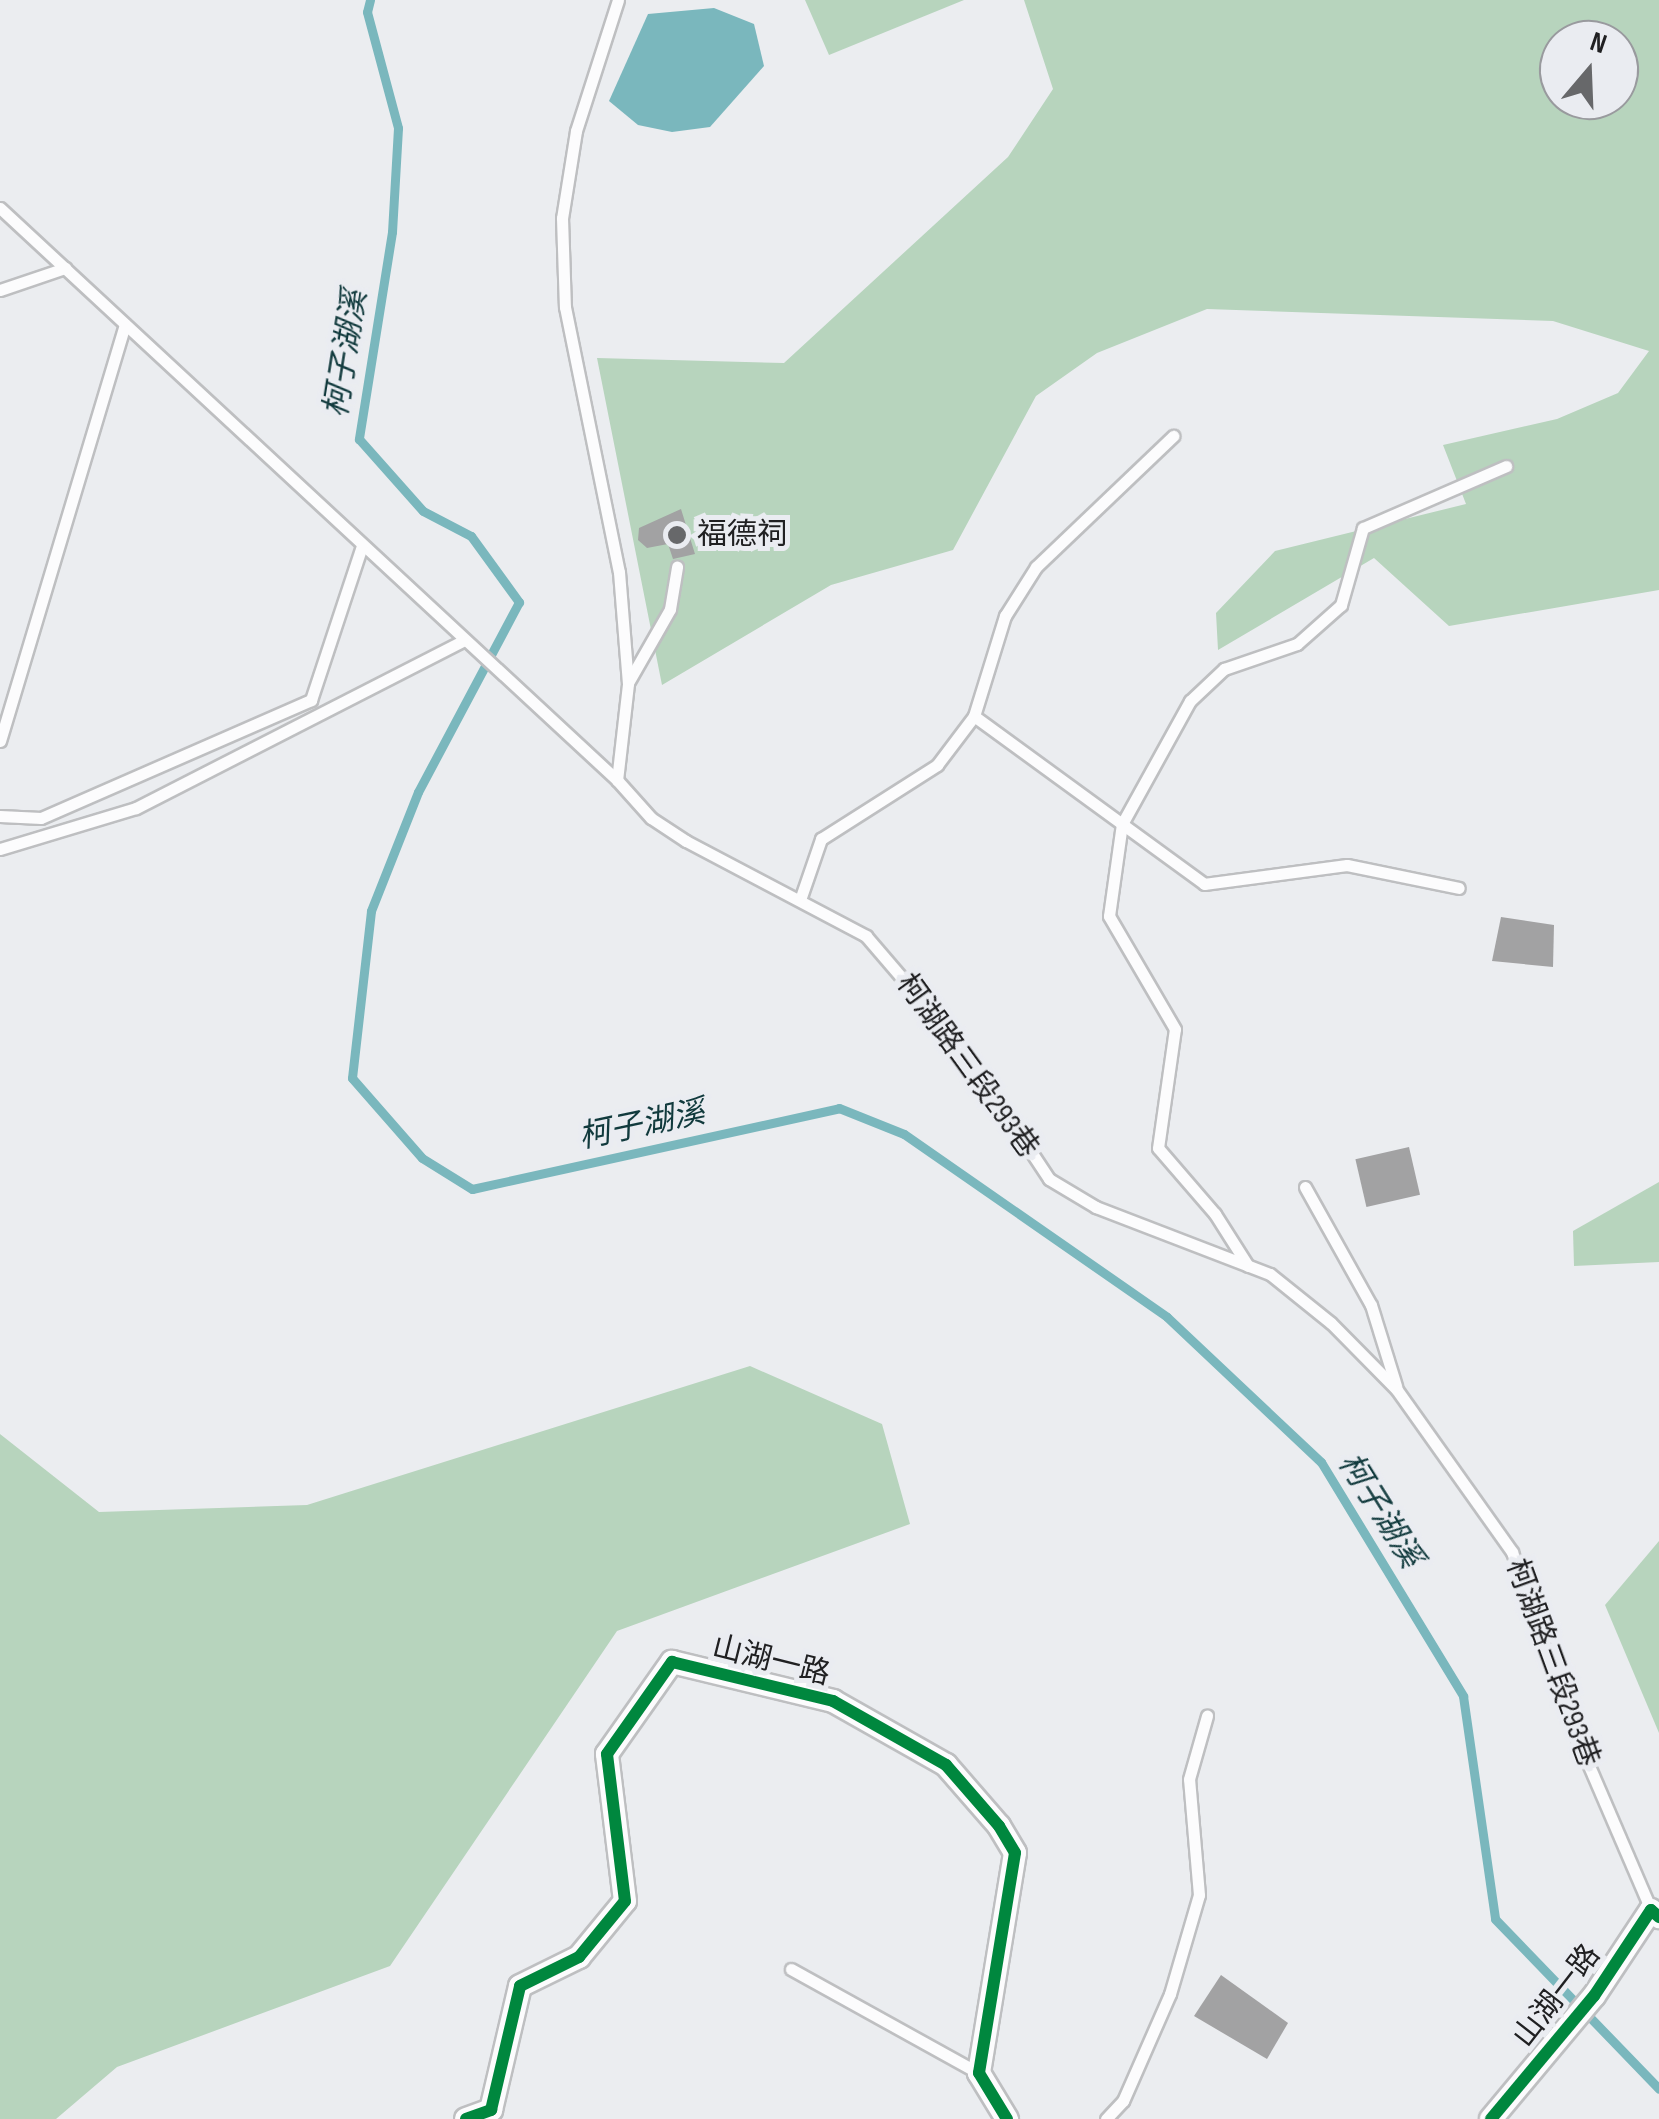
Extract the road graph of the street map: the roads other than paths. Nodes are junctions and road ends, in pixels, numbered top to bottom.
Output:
1 (618, 0) edge
2 (0, 208) edge
3 (65, 268) junction
4 (0, 290) edge
5 (125, 324) junction
6 (1173, 436) dead end
7 (1506, 466) dead end
8 (362, 546) junction
9 (677, 567) dead end
10 (463, 640) junction
11 (628, 684) junction
12 (974, 716) junction
13 (0, 741) edge
14 (617, 780) junction
15 (0, 816) edge
16 (1122, 824) junction
17 (0, 849) edge
18 (1459, 888) dead end
19 (800, 900) junction
20 (1305, 1187) dead end
21 (1248, 1266) junction
22 (1397, 1390) junction
23 (1207, 1716) dead end
24 (1655, 1914) edge
25 (791, 1969) dead end
26 (978, 2073) junction
27 (466, 2119) edge
28 (1007, 2119) edge
29 (1106, 2119) edge
30 (1491, 2119) edge

1 - 11 lane
2 - 3 lane, 柯湖路三段293巷
3 - 4 lane
3 - 5 lane, 柯湖路三段293巷
5 - 8 lane, 柯湖路三段293巷
5 - 13 lane
6 - 12 lane
7 - 16 lane
8 - 10 lane, 柯湖路三段293巷
8 - 15 lane
9 - 11 lane
10 - 14 lane, 柯湖路三段293巷
10 - 17 lane
11 - 14 lane
12 - 16 lane
12 - 19 lane
14 - 19 lane, 柯湖路三段293巷
16 - 18 lane
16 - 21 lane
19 - 21 lane, 柯湖路三段293巷
20 - 22 lane
21 - 22 lane, 柯湖路三段293巷
22 - 24 lane, 柯湖路三段293巷
23 - 29 lane
24 - 30 street, 山湖一路
25 - 26 lane
26 - 27 street, 山湖一路
26 - 28 street

